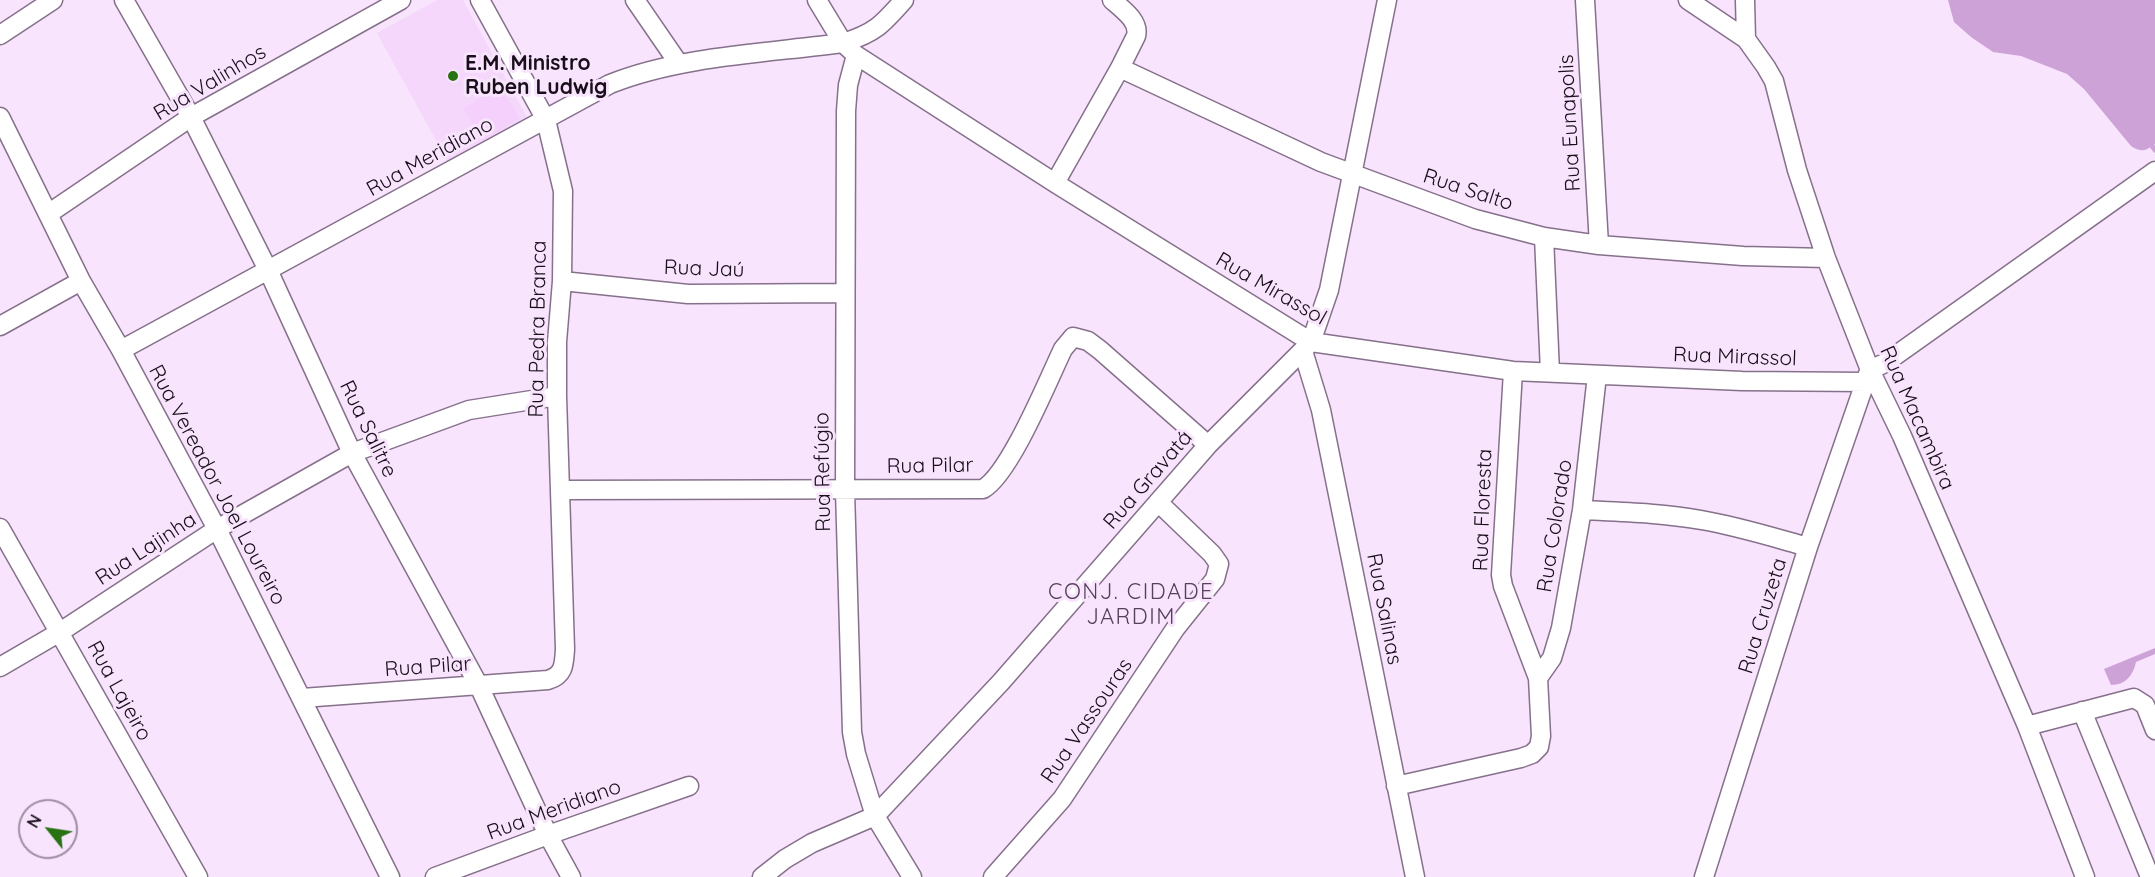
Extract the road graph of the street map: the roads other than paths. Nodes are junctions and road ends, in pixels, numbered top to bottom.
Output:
1 (53, 0) edge
2 (124, 0) edge
3 (400, 0) edge
4 (480, 0) edge
5 (635, 0) edge
6 (817, 0) edge
7 (904, 0) edge
8 (1112, 0) edge
9 (1387, 0) edge
10 (1585, 0) edge
11 (1688, 0) edge
12 (1745, 0) edge
13 (0, 35) edge
14 (1746, 39) junction
15 (849, 49) junction
16 (679, 64) junction
17 (1120, 68) junction
18 (0, 117) edge
19 (191, 117) junction
20 (546, 120) junction
21 (2155, 171) edge
22 (1351, 174) junction
23 (1055, 183) junction
24 (48, 214) junction
25 (1544, 237) junction
26 (1599, 245) junction
27 (1826, 258) junction
28 (268, 270) junction
29 (81, 281) junction
30 (562, 281) junction
31 (844, 293) junction
32 (0, 326) edge
33 (1307, 347) junction
34 (121, 350) junction
35 (1513, 371) junction
36 (1550, 372) junction
37 (1597, 375) junction
38 (1868, 376) junction
39 (557, 396) junction
40 (1208, 445) junction
41 (352, 453) junction
42 (560, 490) junction
43 (845, 490) junction
44 (1159, 503) junction
45 (1582, 510) junction
46 (0, 528) edge
47 (217, 529) junction
48 (1808, 547) junction
49 (60, 632) junction
50 (0, 667) edge
51 (557, 676) joint
52 (1538, 678) junction
53 (479, 686) junction
54 (302, 698) junction
55 (2082, 711) junction
56 (2026, 726) junction
57 (2155, 730) edge
58 (689, 786) dead end
59 (1396, 786) junction
60 (875, 816) junction
61 (548, 835) junction
62 (198, 877) edge
63 (390, 877) edge
64 (435, 877) edge
65 (571, 877) edge
66 (762, 877) edge
67 (912, 877) edge
68 (993, 877) edge
69 (1415, 877) edge
70 (1704, 877) edge
71 (2085, 877) edge
72 (2150, 877) edge

1 - 13 street
2 - 19 street, Rua Salitre
3 - 19 street, Rua Valinhos
4 - 20 street, Rua Pedra Branca
5 - 16 street
6 - 15 street, Rua Mirassol
7 - 15 street, Rua Meridiano
8 - 17 street
9 - 22 street, Rua Gravatá
10 - 26 street, Rua Eunapolis
11 - 14 street, Rua Macambira
12 - 14 street
14 - 27 street, Rua Macambira
15 - 16 street, Rua Meridiano
15 - 23 street, Rua Mirassol
15 - 31 street, Rua Refúgio
16 - 20 street, Rua Meridiano
17 - 22 street, Rua Salto
17 - 23 street
18 - 24 street, Rua Vereador Joel Loureiro
19 - 24 street, Rua Valinhos
19 - 28 street, Rua Salitre
20 - 28 street, Rua Meridiano
20 - 30 street, Rua Pedra Branca
21 - 38 street
22 - 25 street, Rua Salto
22 - 33 street, Rua Gravatá
23 - 33 street, Rua Mirassol
24 - 29 street, Rua Vereador Joel Loureiro
25 - 26 street, Rua Salto
25 - 36 street
26 - 27 street, Rua Salto
27 - 38 street, Rua Macambira
28 - 34 street, Rua Meridiano
28 - 41 street, Rua Salitre
29 - 32 street
29 - 34 street, Rua Vereador Joel Loureiro
30 - 31 street, Rua Jaú
30 - 39 street, Rua Pedra Branca
31 - 43 street, Rua Refúgio
33 - 35 street, Rua Mirassol
33 - 40 street, Rua Gravatá
33 - 59 street, Rua Salinas
34 - 47 street, Rua Vereador Joel Loureiro
35 - 36 street, Rua Mirassol
35 - 52 street, Rua Floresta
36 - 37 street, Rua Mirassol
37 - 38 street, Rua Mirassol
37 - 45 street, Rua Colorado
38 - 48 street, Rua Cruzeta
38 - 56 street, Rua Macambira
39 - 41 street, Rua Lajinha
39 - 42 street, Rua Pedra Branca
40 - 43 street, Rua Pilar
40 - 44 street, Rua Gravatá
41 - 47 street, Rua Lajinha
41 - 53 street, Rua Salitre
42 - 43 street, Rua Pilar
42 - 51 street, Rua Pedra Branca
43 - 60 street, Rua Refúgio
44 - 60 street, Rua Gravatá
44 - 68 street, Rua Vassouras
45 - 48 street
45 - 52 street, Rua Colorado
46 - 49 street, Rua Lajeiro
47 - 49 street, Rua Lajinha
47 - 54 street, Rua Vereador Joel Loureiro
48 - 70 street, Rua Cruzeta
49 - 50 street, Rua Lajinha
49 - 62 street, Rua Lajeiro
51 - 53 street, Rua Pilar
52 - 59 street, Rua Floresta
53 - 54 street, Rua Pilar
53 - 61 street, Rua Salitre
54 - 63 street, Rua Vereador Joel Loureiro
55 - 56 street
55 - 57 street
55 - 72 street
56 - 71 street, Rua Macambira
58 - 61 street, Rua Meridiano
59 - 69 street, Rua Salinas
60 - 66 street, Rua Gravatá
60 - 67 street, Rua Refúgio
61 - 64 street, Rua Meridiano
61 - 65 street, Rua Salitre

